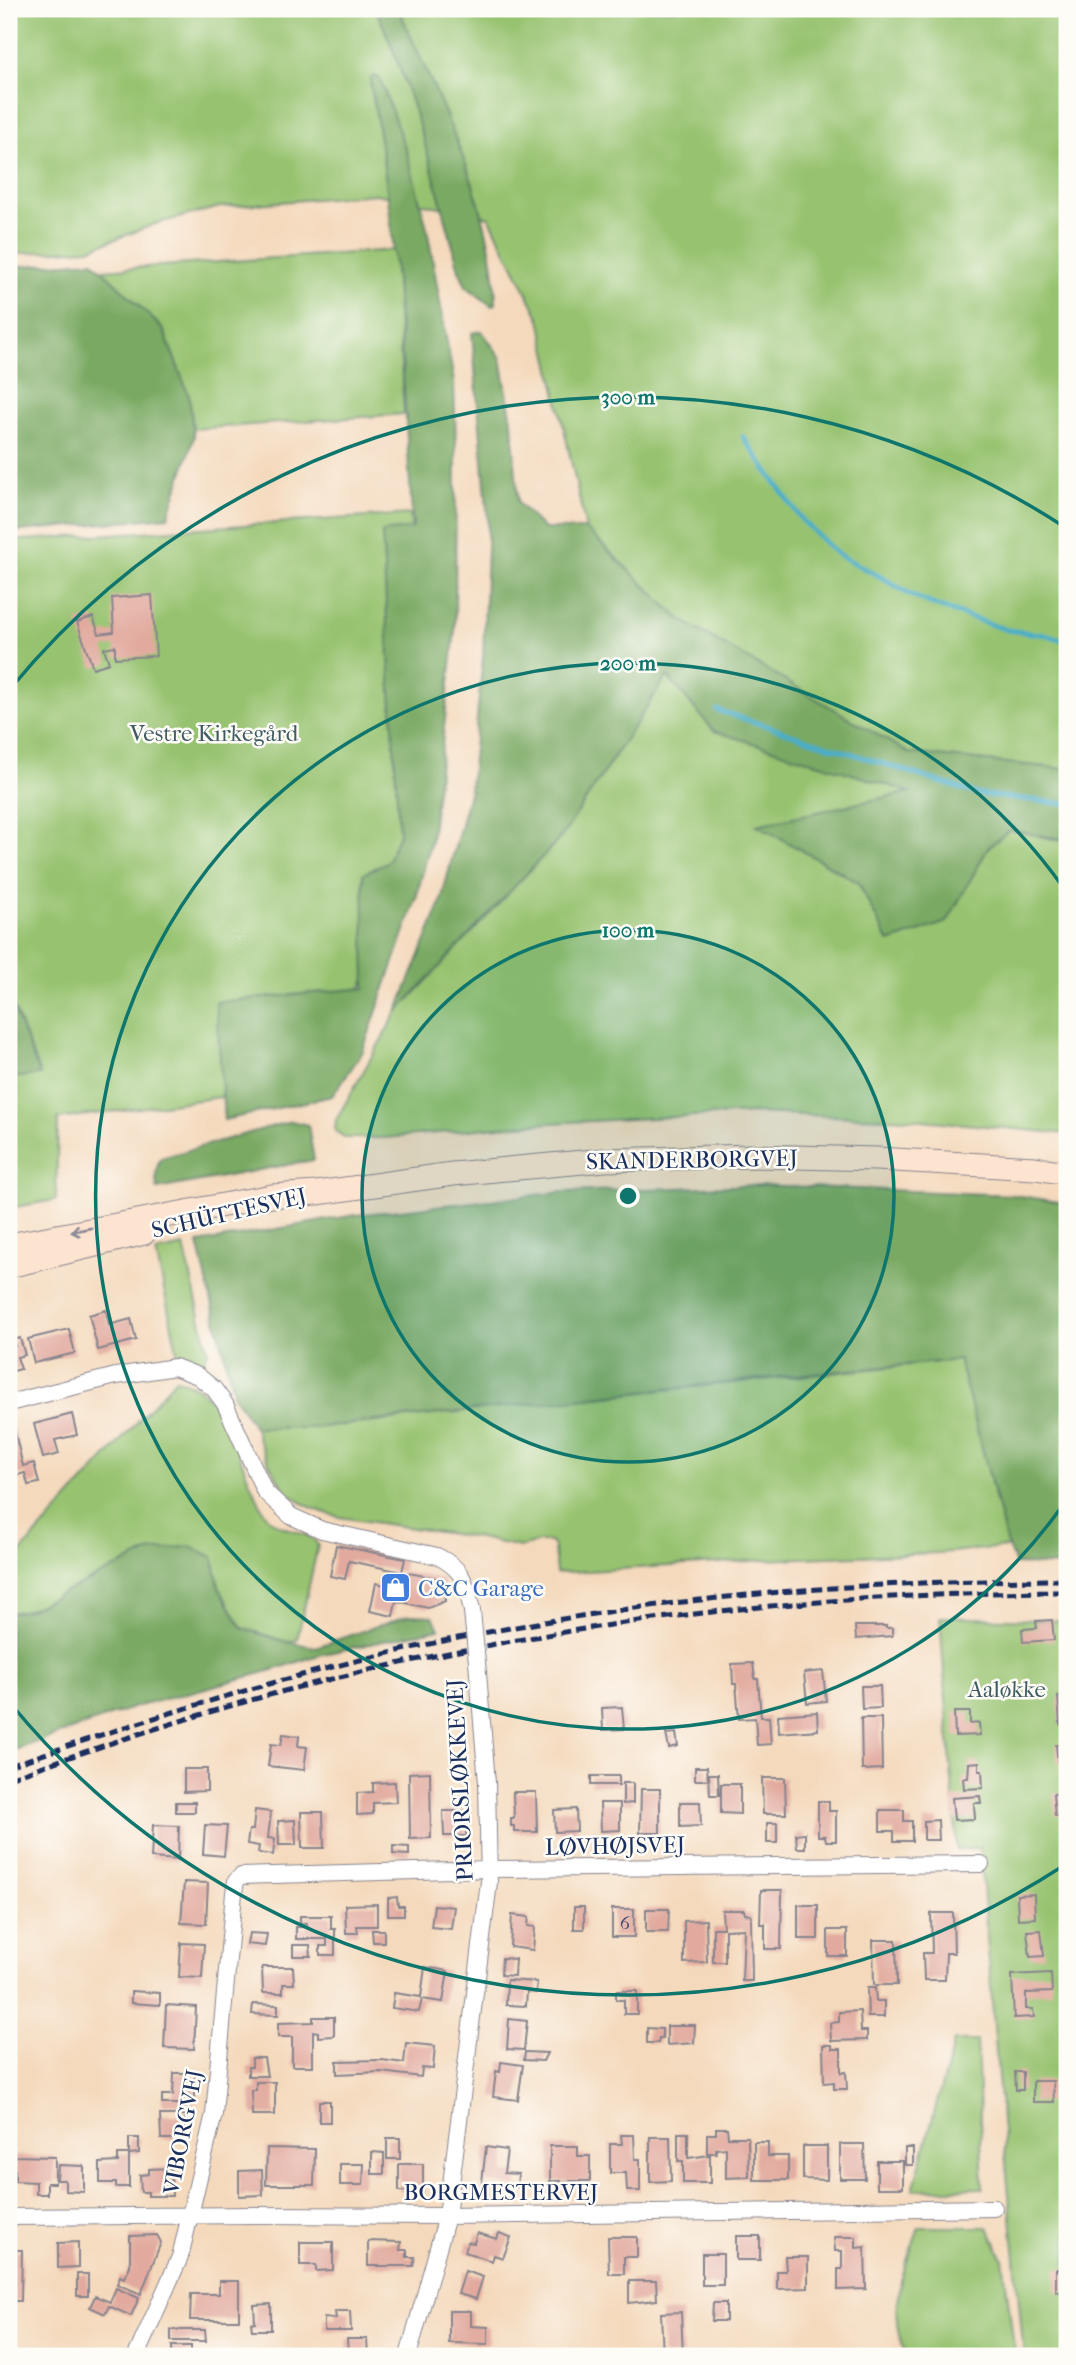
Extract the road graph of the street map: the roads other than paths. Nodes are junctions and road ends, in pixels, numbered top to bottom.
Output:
1 (1067, 1173) edge
2 (317, 1193) junction
3 (9, 1245) edge
4 (9, 1266) edge
5 (9, 1403) edge
6 (981, 1864) dead end
7 (489, 1869) junction
8 (250, 1875) joint
9 (993, 2208) dead end
10 (189, 2215) junction
11 (447, 2216) junction
12 (9, 2217) edge
13 (136, 2356) edge
14 (408, 2356) edge

1 - 2 main road, SKANDERBORGVEJ
2 -> 3 main road, SCHÜTTESVEJ
2 - 4 main road, SCHÜTTESVEJ
5 - 7 street, PRIORSLØKKEVEJ, bridge
6 - 7 street, LØVHØJSVEJ
7 - 8 street, LØVHØJSVEJ
7 - 11 street, PRIORSLØKKEVEJ
8 - 10 street, VIBORGVEJ
9 - 11 street, BORGMESTERVEJ
10 - 11 street, BORGMESTERVEJ
10 - 12 street, BORGMESTERVEJ
10 - 13 street, VIBORGVEJ
11 - 14 street, PRIORSLØKKEVEJ

